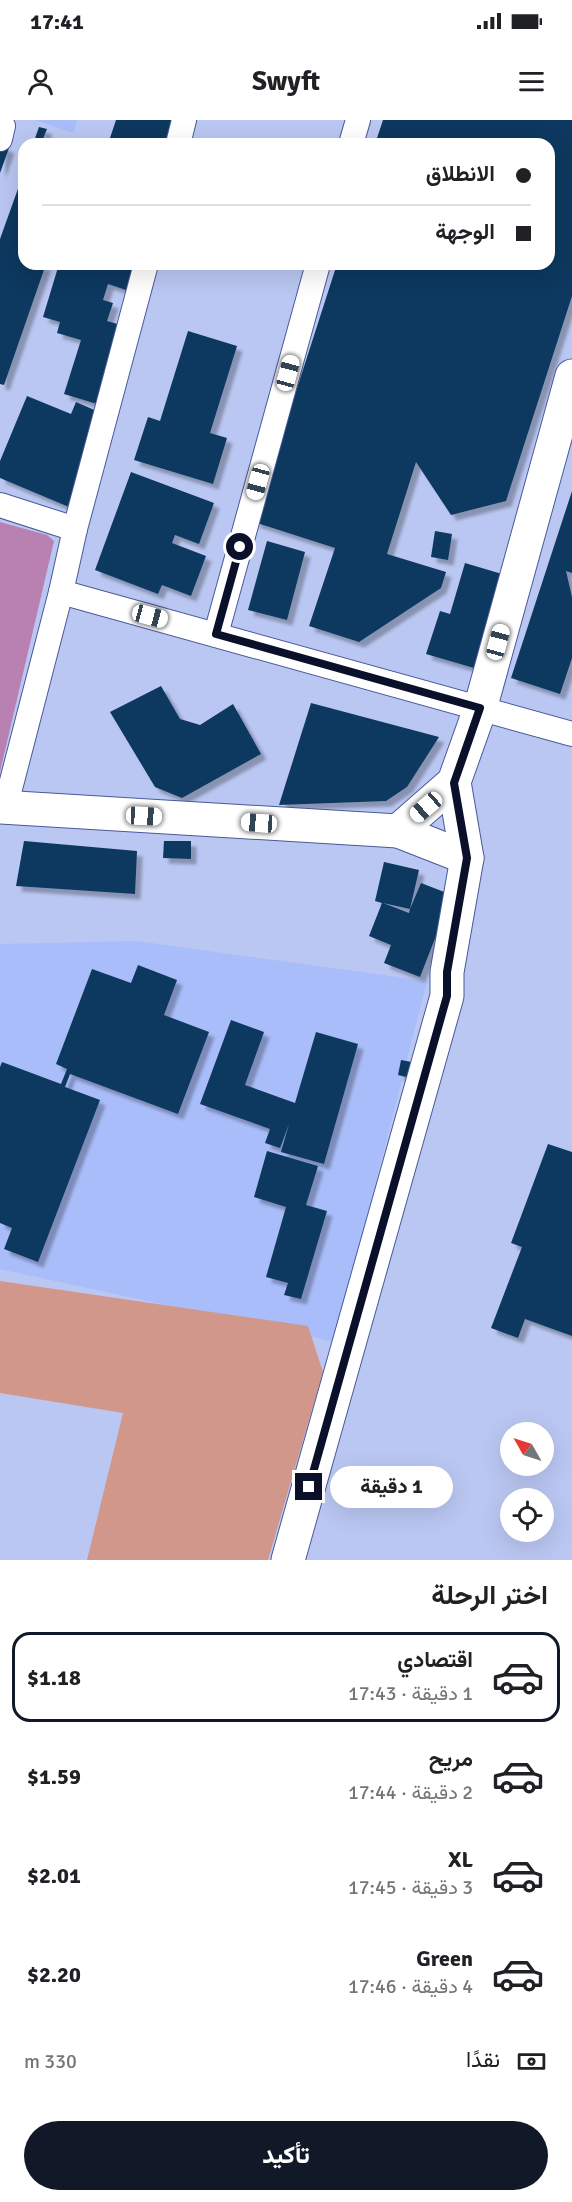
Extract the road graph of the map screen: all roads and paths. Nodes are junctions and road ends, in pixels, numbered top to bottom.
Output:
1 (184, 120) edge
2 (358, 120) edge
3 (180, 138) edge
4 (353, 138) edge
5 (144, 270) edge
6 (316, 270) edge
7 (572, 376) edge
8 (0, 505) edge
9 (75, 529) junction
10 (61, 592) junction
11 (216, 634) junction
12 (480, 708) junction
13 (572, 734) edge
14 (454, 783) junction
15 (2, 808) edge
16 (398, 831) junction
17 (467, 858) junction
18 (288, 1560) edge

1 - 3 street
2 - 4 street
5 - 9 street
6 - 11 street
7 - 12 main road
8 - 9 street
9 - 10 street
10 - 11 street
10 - 15 street
11 - 12 street
12 - 13 street
12 - 14 main road
14 - 16 main road
14 - 17 main road
15 - 16 main road
16 - 17 main road
17 - 18 main road

